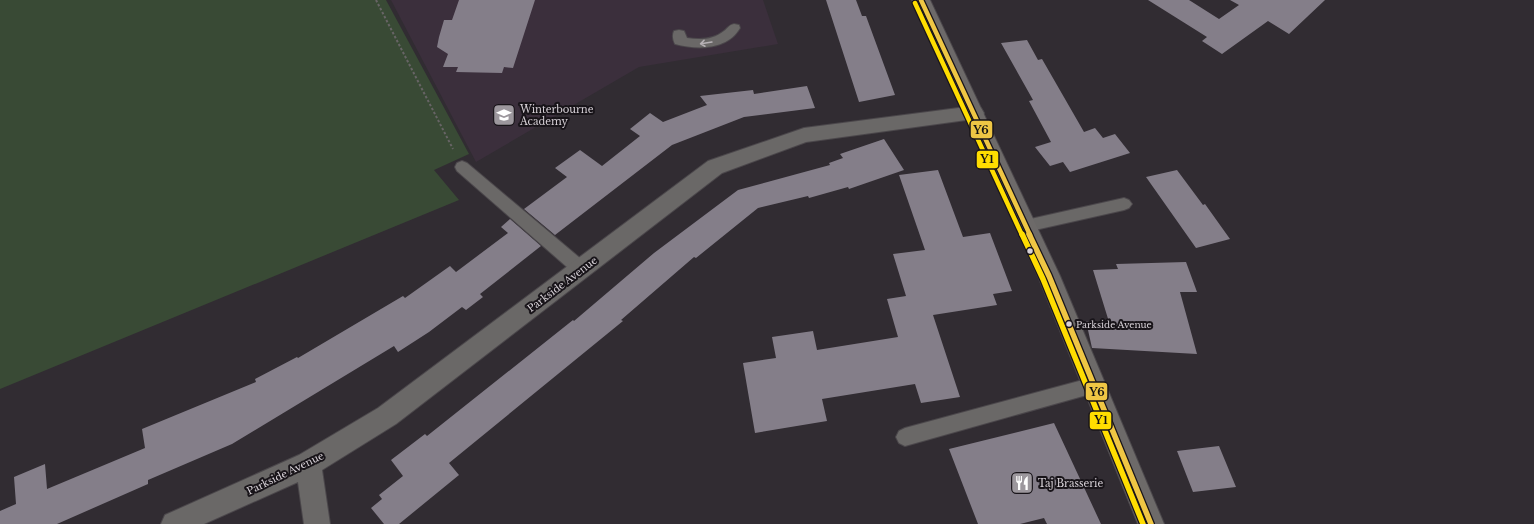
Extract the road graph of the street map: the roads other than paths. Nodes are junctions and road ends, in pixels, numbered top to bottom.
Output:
1 (921, 0) edge
2 (734, 28) dead end
3 (679, 34) dead end
4 (974, 113) junction
5 (462, 168) road end
6 (1124, 204) dead end
7 (1026, 226) junction
8 (581, 269) junction
9 (1094, 386) junction
10 (905, 437) dead end
11 (308, 464) junction
12 (174, 524) edge
13 (317, 524) edge
14 (1151, 524) edge

1 - 4 main road
2 -> 3 lane
4 - 7 main road
4 - 8 street, Parkside Avenue
5 - 8 lane
6 - 7 lane
7 - 9 main road
8 - 11 street, Parkside Avenue
9 - 10 lane
9 - 14 main road
11 - 12 street, Parkside Avenue
11 - 13 street

